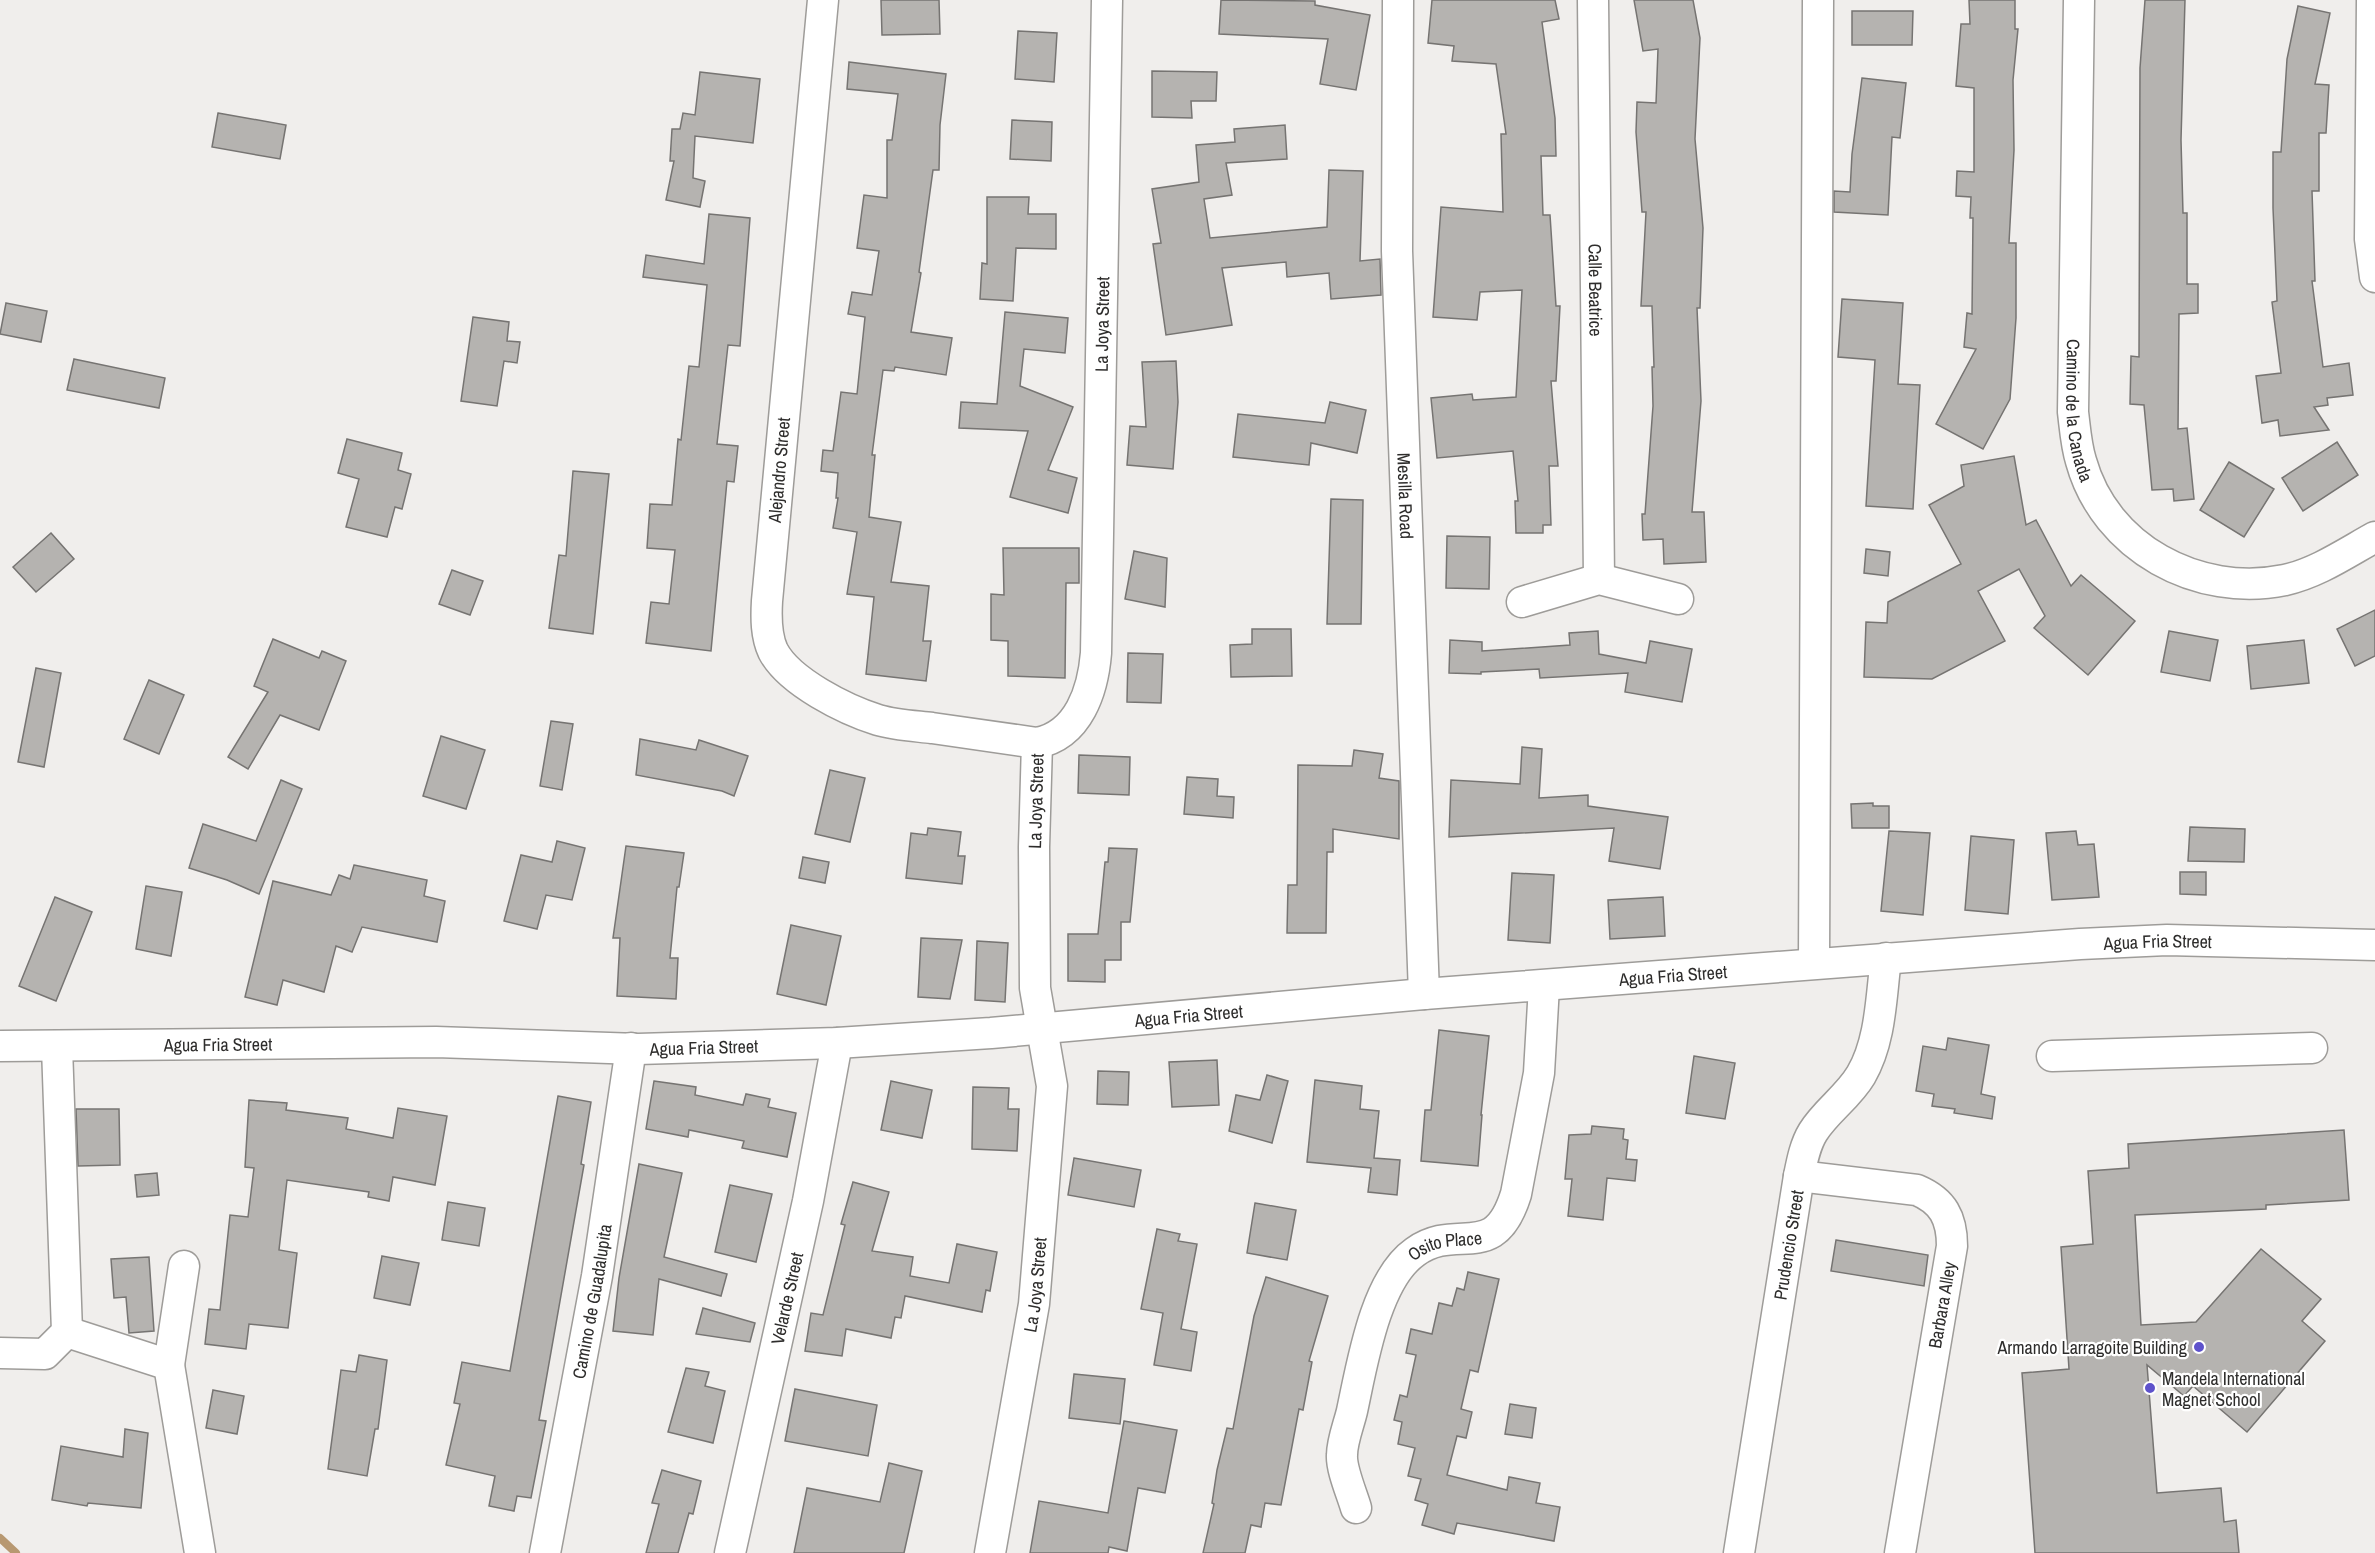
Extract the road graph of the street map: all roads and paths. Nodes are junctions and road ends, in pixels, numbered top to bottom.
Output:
1 (823, 0) edge
2 (1107, 0) edge
3 (1398, 0) edge
4 (1593, 0) edge
5 (1818, 0) edge
6 (2079, 0) edge
7 (2372, 0) edge
8 (2375, 277) edge
9 (2375, 537) edge
10 (1599, 579) junction
11 (1678, 599) dead end
12 (1521, 602) dead end
13 (1037, 743) junction
14 (2375, 945) edge
15 (1886, 958) junction
16 (1814, 963) junction
17 (1544, 986) junction
18 (1424, 994) junction
19 (1041, 1028) junction
20 (837, 1042) junction
21 (0, 1046) edge
22 (57, 1047) junction
23 (631, 1048) junction
24 (2312, 1048) dead end
25 (2052, 1056) dead end
26 (1799, 1176) junction
27 (184, 1266) dead end
28 (67, 1332) junction
29 (0, 1353) edge
30 (169, 1365) junction
31 (1356, 1508) dead end
32 (200, 1552) edge
33 (545, 1553) edge
34 (730, 1553) edge
35 (990, 1553) edge
36 (1739, 1553) edge
37 (1900, 1553) edge

1 - 13 street, Alejandro Street
2 - 13 street, La Joya Street
3 - 18 street, Mesilla Road
4 - 10 street, Calle Beatrice
5 - 16 street
6 - 9 street, Camino de la Canada
7 - 8 street
10 - 11 street
10 - 12 street
13 - 19 street, La Joya Street
14 - 15 street, Agua Fria Street
15 - 16 street, Agua Fria Street
15 - 26 street, Prudencio Street
16 - 17 street, Agua Fria Street
17 - 18 street, Agua Fria Street
17 - 31 street, Osito Place
18 - 19 street, Agua Fria Street
19 - 20 street, Agua Fria Street
19 - 35 street, La Joya Street
20 - 23 street, Agua Fria Street
20 - 34 street, Velarde Street
21 - 22 street, Agua Fria Street
22 - 23 street, Agua Fria Street
22 - 28 street
23 - 33 street, Camino de Guadalupita
24 - 25 street
26 - 36 street, Prudencio Street
26 - 37 street, Barbara Alley
27 - 30 street
28 - 29 street
28 - 30 street
30 - 32 street

